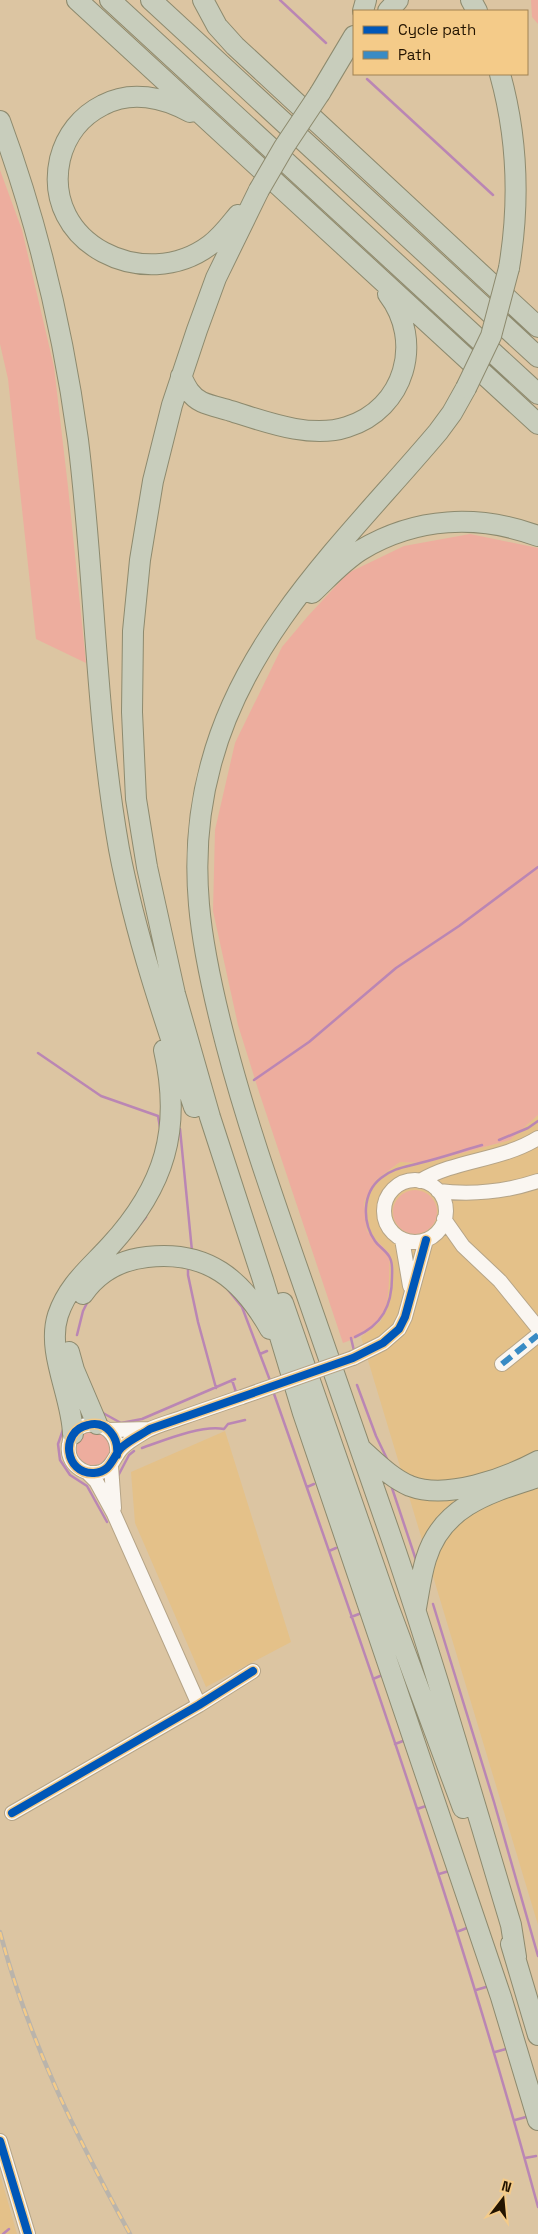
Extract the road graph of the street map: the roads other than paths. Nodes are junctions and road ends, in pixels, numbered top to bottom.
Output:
1 (77, 0) edge
2 (110, 0) edge
3 (151, 0) edge
4 (203, 0) edge
5 (398, 0) edge
6 (389, 10) edge
7 (353, 38) edge
8 (353, 53) edge
9 (500, 75) edge
10 (320, 93) junction
11 (0, 121) edge
12 (210, 124) junction
13 (259, 190) junction
14 (359, 260) junction
15 (538, 327) edge
16 (538, 357) edge
17 (180, 376) junction
18 (538, 394) edge
19 (538, 424) edge
20 (538, 536) edge
21 (276, 626) junction
22 (135, 767) junction
23 (156, 994) junction
24 (538, 1138) edge
25 (420, 1181) junction
26 (538, 1181) edge
27 (438, 1191) junction
28 (480, 1193) junction
29 (445, 1216) junction
30 (429, 1238) junction
31 (402, 1239) junction
32 (463, 1246) junction
33 (411, 1292) junction
34 (538, 1328) edge
35 (277, 1329) junction
36 (538, 1335) edge
37 (285, 1354) junction
38 (502, 1364) dead end
39 (103, 1427) junction
40 (150, 1429) junction
41 (73, 1434) junction
42 (359, 1447) junction
43 (114, 1460) junction
44 (538, 1461) edge
45 (88, 1473) junction
46 (538, 1477) edge
47 (114, 1514) junction
48 (415, 1610) junction
49 (253, 1671) dead end
50 (199, 1705) junction
51 (12, 1813) dead end
52 (516, 1956) junction
53 (538, 2034) edge
54 (538, 2120) edge
55 (0, 2142) edge
56 (25, 2232) edge

1 - 12 highway
2 - 18 highway
3 - 16 highway
4 - 15 highway
5 - 6 highway
7 - 10 highway
8 - 10 highway
9 - 21 highway, bridge
10 - 13 highway, bridge
11 - 23 highway
12 - 13 highway
12 - 14 highway
13 - 17 highway
14 - 17 highway
14 - 19 highway
17 - 22 highway
20 - 21 highway
21 - 42 highway
22 - 35 highway
22 - 52 highway
23 - 35 highway
23 - 41 highway
24 - 25 street
25 - 27 street
25 - 31 street
26 - 28 street
27 - 28 street
27 - 29 street
28 - 29 street
29 - 30 street
29 - 32 street
30 - 31 street
30 - 32 street
30 - 33 street
31 - 33 street
32 - 34 street
33 - 40 street, bridge
35 - 37 highway
36 - 38 street
37 - 39 highway
37 - 54 highway
39 - 40 street
39 - 41 street
39 - 43 street
40 - 43 street
41 - 45 street
42 - 44 highway
42 - 48 highway
43 - 45 street
43 - 47 street
45 - 47 street
46 - 48 highway
47 - 50 street
48 - 52 highway
49 - 50 street
50 - 51 street
52 - 53 highway
55 - 56 street

